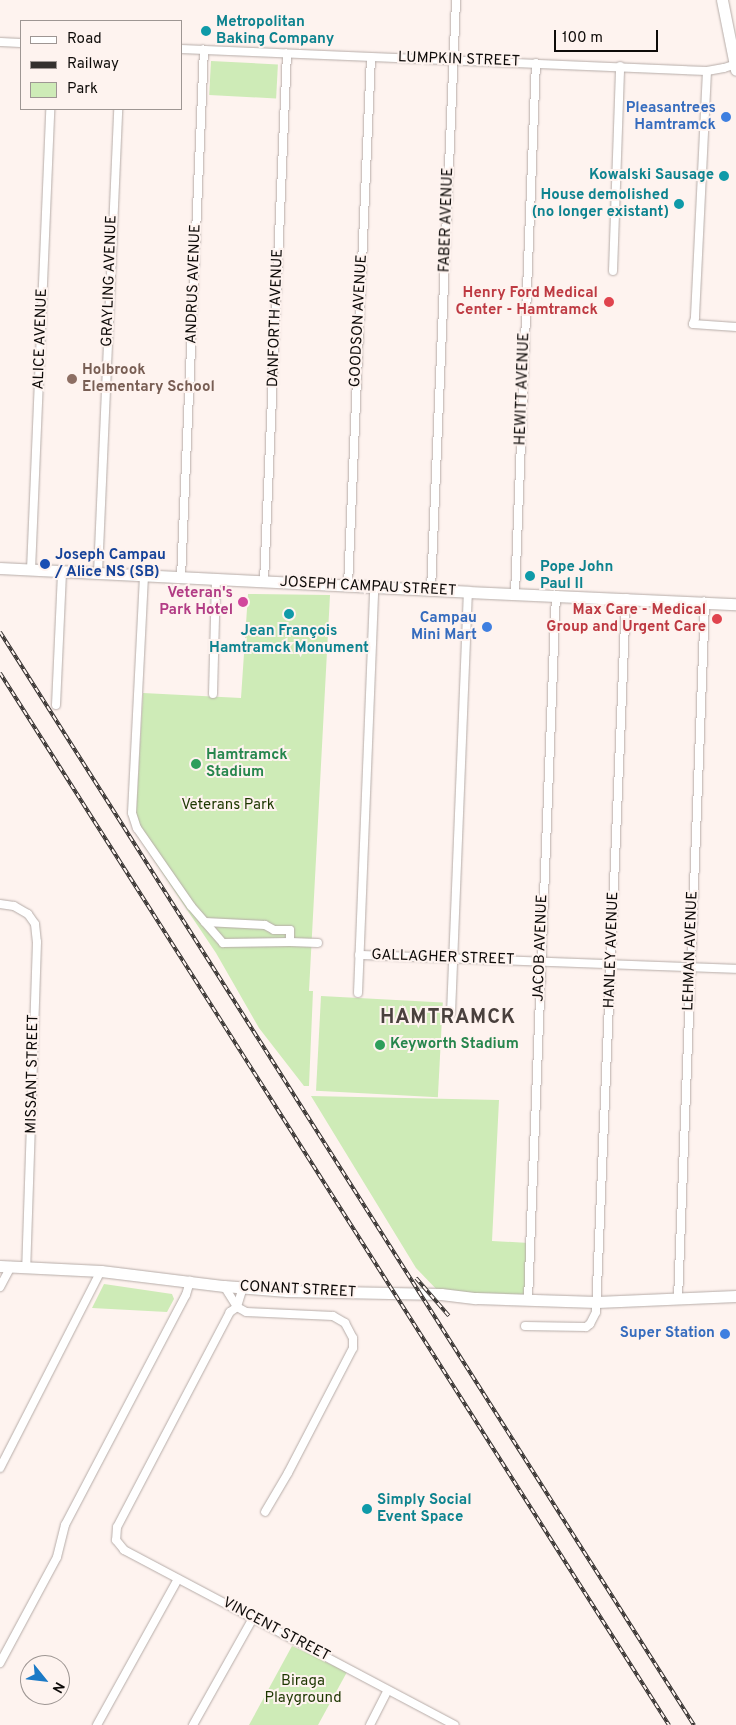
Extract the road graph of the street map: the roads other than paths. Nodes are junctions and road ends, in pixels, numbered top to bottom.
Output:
1 (456, 0) edge
2 (722, 0) edge
3 (0, 42) edge
4 (20, 43) edge
5 (182, 49) edge
6 (204, 50) junction
7 (287, 53) junction
8 (371, 57) junction
9 (454, 60) junction
10 (735, 61) edge
11 (536, 63) junction
12 (620, 66) junction
13 (706, 70) junction
14 (50, 110) edge
15 (118, 110) edge
16 (613, 271) dead end
17 (736, 326) edge
18 (0, 568) edge
19 (31, 570) junction
20 (62, 571) junction
21 (98, 573) junction
22 (144, 576) junction
23 (181, 578) junction
24 (216, 579) junction
25 (264, 582) junction
26 (348, 586) junction
27 (374, 588) junction
28 (431, 590) junction
29 (468, 592) junction
30 (515, 594) junction
31 (556, 596) junction
32 (626, 598) junction
33 (705, 602) junction
34 (736, 604) edge
35 (213, 694) dead end
36 (56, 705) dead end
37 (0, 904) edge
38 (205, 922) junction
39 (290, 942) junction
40 (318, 943) dead end
41 (359, 955) junction
42 (453, 960) junction
43 (541, 961) junction
44 (612, 963) junction
45 (691, 967) junction
46 (736, 969) edge
47 (358, 993) dead end
48 (451, 1013) dead end
49 (6, 1266) edge
50 (26, 1266) junction
51 (101, 1271) junction
52 (190, 1281) junction
53 (224, 1286) junction
54 (0, 1287) edge
55 (243, 1287) junction
56 (736, 1296) edge
57 (678, 1299) junction
58 (528, 1300) junction
59 (597, 1302) junction
60 (237, 1306) junction
61 (525, 1326) dead end
62 (0, 1468) edge
63 (264, 1512) dead end
64 (178, 1579) junction
65 (253, 1618) junction
66 (0, 1663) edge
67 (388, 1690) junction
68 (97, 1725) edge
69 (193, 1725) edge
70 (370, 1725) edge
71 (454, 1725) edge

1 - 9 street, FABER AVENUE
2 - 10 street
3 - 4 street
5 - 6 street, LUMPKIN STREET
6 - 7 street, LUMPKIN STREET
6 - 23 street, ANDRUS AVENUE
7 - 8 street, LUMPKIN STREET
7 - 25 street, DANFORTH AVENUE
8 - 9 street, LUMPKIN STREET
8 - 26 street, GOODSON AVENUE
9 - 11 street, LUMPKIN STREET
9 - 28 street, FABER AVENUE
10 - 13 street, LUMPKIN STREET
11 - 12 street, LUMPKIN STREET
11 - 30 street, HEWITT AVENUE
12 - 13 street, LUMPKIN STREET
12 - 16 street
13 - 17 street
14 - 19 street, ALICE AVENUE
15 - 21 street, GRAYLING AVENUE
18 - 19 street, JOSEPH CAMPAU STREET
19 - 20 street, JOSEPH CAMPAU STREET
20 - 21 street, JOSEPH CAMPAU STREET
20 - 36 street
21 - 22 street, JOSEPH CAMPAU STREET
22 - 23 street, JOSEPH CAMPAU STREET
22 - 38 street
23 - 24 street, JOSEPH CAMPAU STREET
24 - 25 street, JOSEPH CAMPAU STREET
24 - 35 street
25 - 26 street, JOSEPH CAMPAU STREET
26 - 27 street, JOSEPH CAMPAU STREET
27 - 28 street, JOSEPH CAMPAU STREET
27 - 41 street
28 - 29 street, JOSEPH CAMPAU STREET
29 - 30 street, JOSEPH CAMPAU STREET
29 - 42 street
30 - 31 street, JOSEPH CAMPAU STREET
31 - 32 street, JOSEPH CAMPAU STREET
31 - 43 street, JACOB AVENUE
32 - 33 street, JOSEPH CAMPAU STREET
32 - 44 street, HANLEY AVENUE
33 - 34 street, JOSEPH CAMPAU STREET
33 - 45 street, LEHMAN AVENUE
37 - 50 street, MISSANT STREET
38 - 39 street
38 - 39 street
39 - 40 street
41 - 42 street, GALLAGHER STREET
41 - 47 street
42 - 43 street, GALLAGHER STREET
42 - 48 street
43 - 44 street, GALLAGHER STREET
43 - 58 street, JACOB AVENUE
44 - 45 street, GALLAGHER STREET
44 - 59 street, HANLEY AVENUE
45 - 46 street, GALLAGHER STREET
45 - 57 street, LEHMAN AVENUE
49 - 50 street, CONANT STREET
49 - 54 street
50 - 51 street, CONANT STREET
51 - 52 street, CONANT STREET
51 - 62 street
52 - 53 street, CONANT STREET
52 - 66 street
53 - 55 street, CONANT STREET
53 - 60 street
55 - 58 street, CONANT STREET
55 - 60 street
56 - 57 street, CONANT STREET
57 - 59 street, CONANT STREET
58 - 59 street, CONANT STREET
59 - 61 street
60 - 63 street
60 - 64 street, VINCENT STREET
64 - 65 street, VINCENT STREET
64 - 68 street
65 - 67 street, VINCENT STREET
65 - 69 street
67 - 70 street
67 - 71 street, VINCENT STREET

